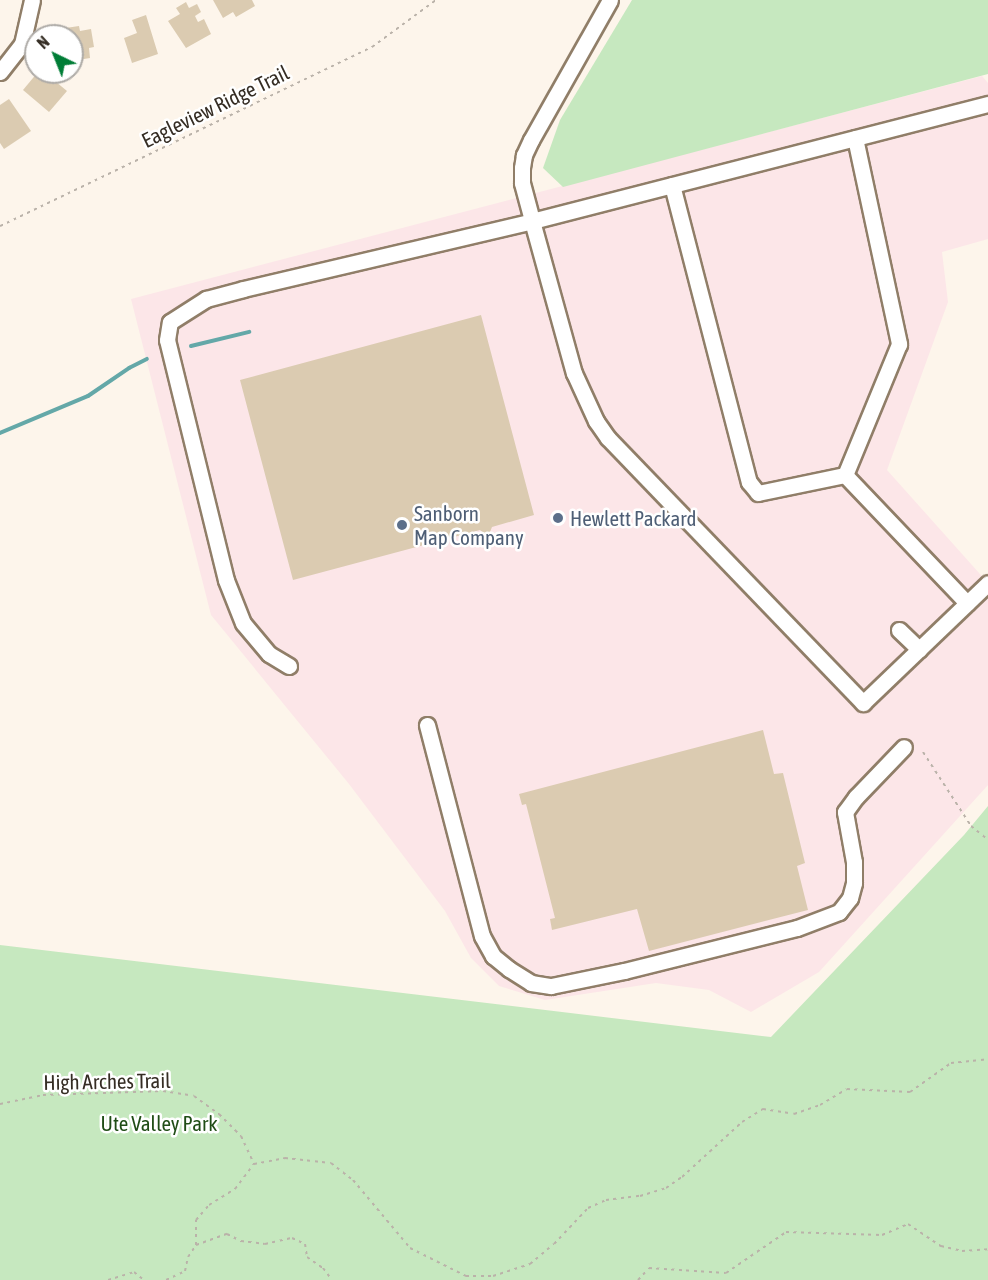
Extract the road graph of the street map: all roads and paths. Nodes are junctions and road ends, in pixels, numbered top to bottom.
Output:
1 (32, 0) edge
2 (436, 0) edge
3 (610, 0) edge
4 (0, 72) edge
5 (988, 104) edge
6 (855, 138) junction
7 (672, 185) junction
8 (532, 220) junction
9 (0, 226) edge
10 (845, 475) junction
11 (988, 583) edge
12 (971, 600) junction
13 (899, 630) dead end
14 (920, 649) junction
15 (290, 666) dead end
16 (427, 725) dead end
17 (904, 747) dead end
18 (923, 752) dead end
19 (988, 840) edge
20 (988, 1059) edge
21 (0, 1104) edge
22 (254, 1164) junction
23 (196, 1245) junction
24 (988, 1249) edge
25 (108, 1280) edge
26 (144, 1280) edge
27 (166, 1280) edge
28 (332, 1280) edge
29 (638, 1280) edge

1 - 4 street
2 - 9 path, Eagleview Ridge Trail
3 - 8 street
5 - 6 street
6 - 7 street
6 - 10 street
7 - 8 street
7 - 10 street
8 - 14 street
8 - 15 street
10 - 12 street
11 - 12 street
12 - 14 street
13 - 14 street
16 - 17 street
18 - 19 path
20 - 22 path
21 - 22 path, High Arches Trail
22 - 23 path
23 - 27 path
23 - 28 path
24 - 29 path
25 - 26 path

